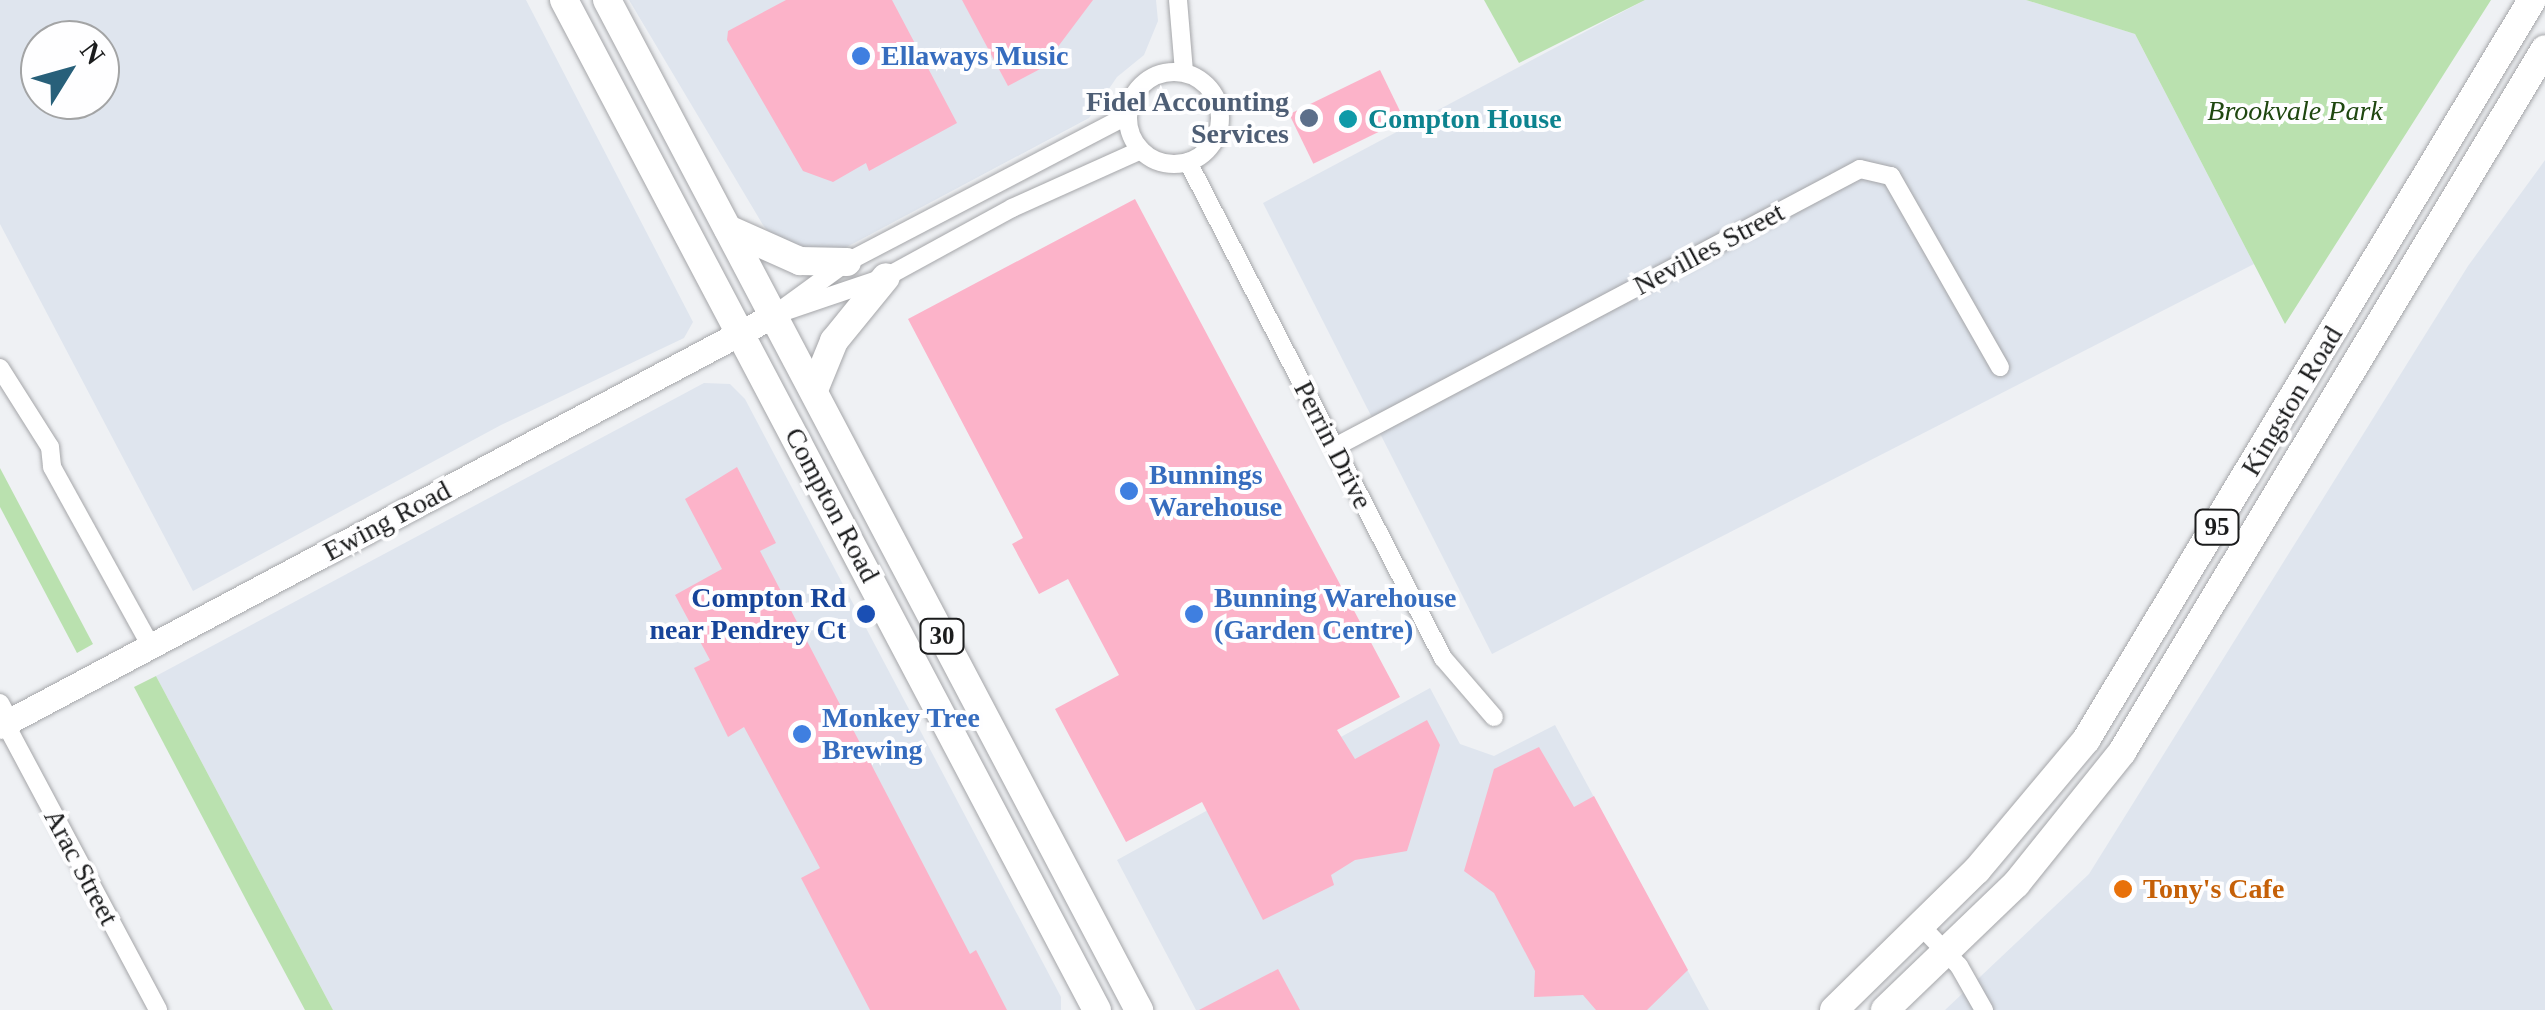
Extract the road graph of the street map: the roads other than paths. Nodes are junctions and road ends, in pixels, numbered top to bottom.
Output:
1 (564, 0) edge
2 (607, 0) edge
3 (1178, 0) edge
4 (2534, 12) edge
5 (2545, 48) edge
6 (1184, 72) junction
7 (1128, 115) junction
8 (1141, 150) junction
9 (1188, 162) junction
10 (728, 229) junction
11 (848, 262) junction
12 (886, 277) junction
13 (774, 316) junction
14 (742, 334) junction
15 (2000, 367) dead end
16 (0, 368) edge
17 (814, 390) junction
18 (1335, 447) junction
19 (151, 646) junction
20 (1494, 716) dead end
21 (4, 719) edge
22 (1922, 926) junction
23 (1946, 951) junction
24 (158, 1010) edge
25 (1098, 1010) edge
26 (1140, 1010) edge
27 (1834, 1010) edge
28 (1885, 1010) edge
29 (1984, 1010) edge

1 - 14 main road, Compton Road / 30
2 - 10 main road, Compton Road / 30
3 - 6 street
4 - 22 main road, Kingston Road / 95
5 - 23 main road, Kingston Road / 95
6 - 7 street
6 - 9 street
7 - 8 street
7 - 11 street, Ewing Road
8 - 9 street
8 - 12 street, Ewing Road
9 - 18 street, Perrin Drive
10 - 11 main road
10 - 13 main road, Compton Road / 30
11 - 13 street, Ewing Road
12 - 13 street, Ewing Road
12 - 17 main road
13 - 14 main road, Ewing Road
13 - 17 main road, Compton Road / 30
14 - 19 main road, Ewing Road
14 - 25 main road, Compton Road / 30
15 - 18 street, Nevilles Street
16 - 19 street
17 - 26 main road, Compton Road / 30
18 - 20 street, Perrin Drive
19 - 21 main road, Ewing Road
21 - 24 street, Arac Street
22 - 23 street
22 - 27 main road, Kingston Road / 95
23 - 28 main road, Kingston Road / 95
23 - 29 street

